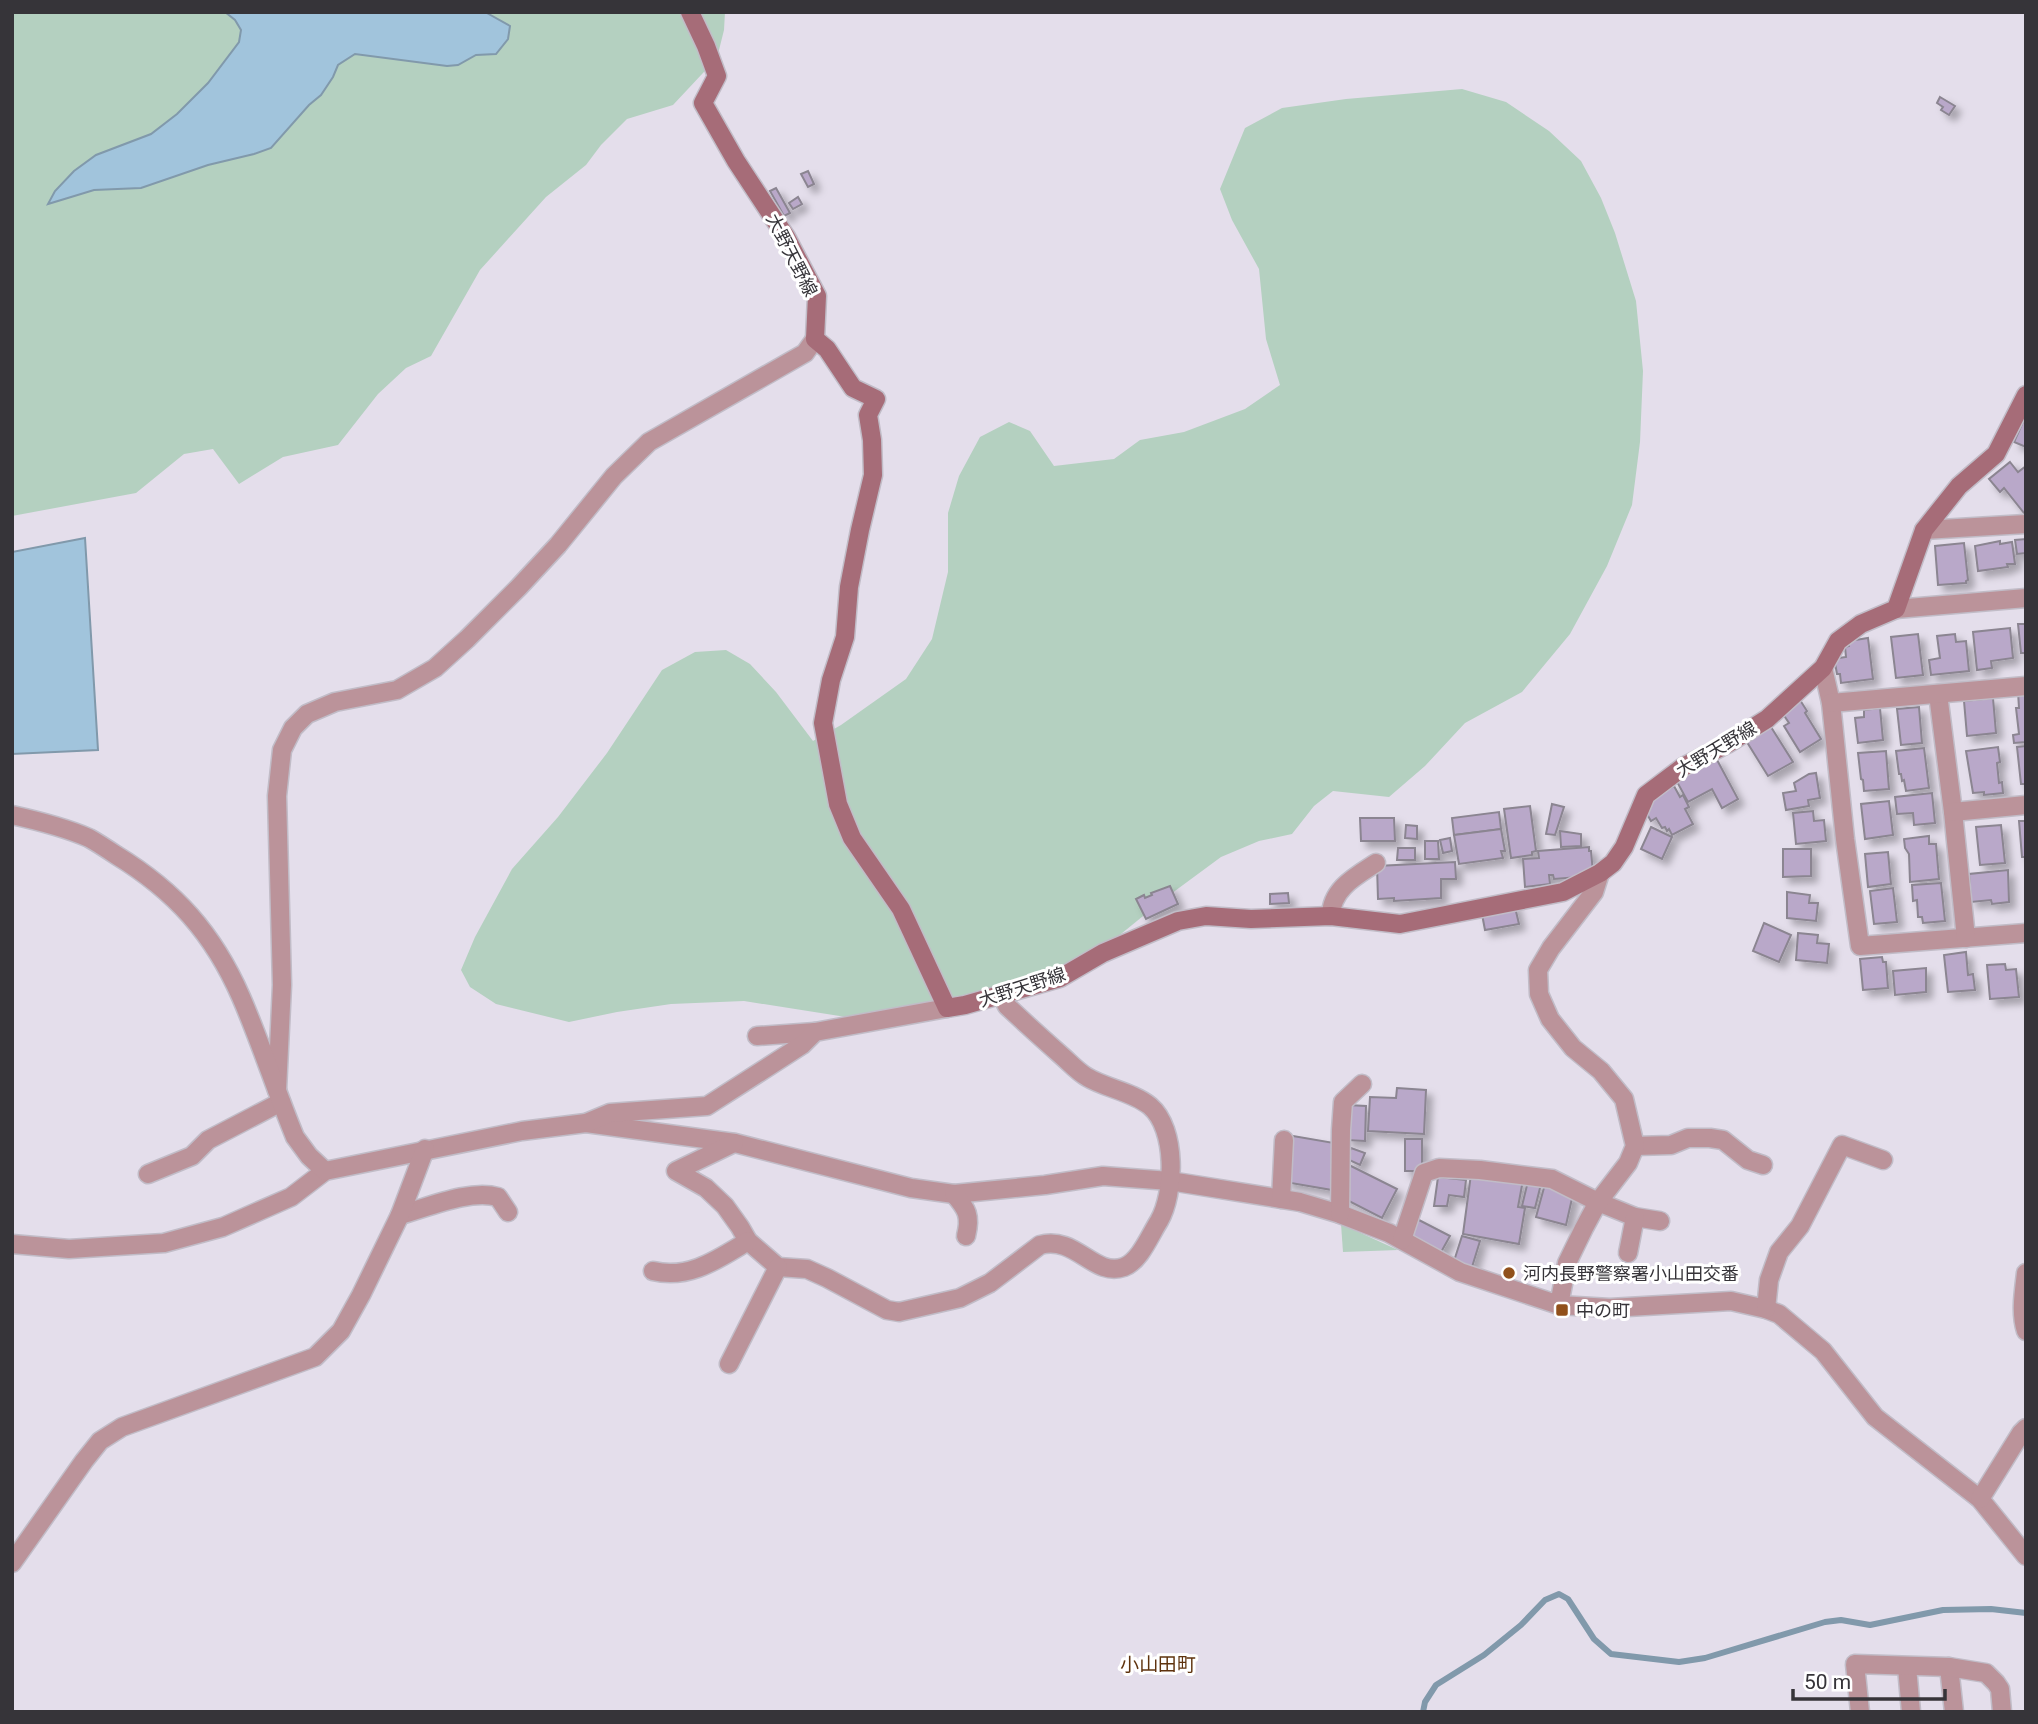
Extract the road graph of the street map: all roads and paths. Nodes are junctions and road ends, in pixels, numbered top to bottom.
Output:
1 (690, 12) edge
2 (815, 339) junction
3 (2026, 395) edge
4 (2026, 524) edge
5 (1924, 530) junction
6 (2026, 598) edge
7 (1896, 609) junction
8 (1823, 668) junction
9 (2026, 686) edge
10 (1938, 694) junction
11 (1831, 703) junction
12 (2026, 805) edge
13 (1953, 812) junction
14 (12, 815) edge
15 (1376, 863) dead end
16 (1600, 873) junction
17 (1331, 916) junction
18 (2026, 933) edge
19 (1966, 938) junction
20 (1001, 994) junction
21 (947, 1009) junction
22 (815, 1032) junction
23 (757, 1037) dead end
24 (1362, 1084) dead end
25 (279, 1098) junction
26 (586, 1123) junction
27 (1284, 1140) dead end
28 (735, 1143) junction
29 (1635, 1146) junction
30 (425, 1149) junction
31 (1883, 1160) dead end
32 (1763, 1165) dead end
33 (325, 1171) junction
34 (148, 1174) dead end
35 (1170, 1181) junction
36 (954, 1194) junction
37 (1281, 1199) junction
38 (1598, 1202) junction
39 (508, 1212) dead end
40 (1340, 1214) junction
41 (400, 1215) junction
42 (1635, 1217) junction
43 (1660, 1221) dead end
44 (965, 1236) dead end
45 (1402, 1240) junction
46 (748, 1241) junction
47 (12, 1244) edge
48 (1628, 1253) dead end
49 (778, 1267) junction
50 (653, 1271) dead end
51 (2026, 1273) edge
52 (990, 1283) junction
53 (993, 1302) dead end
54 (1559, 1305) junction
55 (1766, 1309) junction
56 (2026, 1331) edge
57 (729, 1364) dead end
58 (2026, 1428) edge
59 (1980, 1499) junction
60 (2026, 1556) edge
61 (12, 1563) edge
62 (1907, 1667) junction
63 (1950, 1667) junction
64 (1860, 1712) edge
65 (1912, 1712) edge
66 (1954, 1712) edge
67 (2003, 1712) edge

1 - 2 main road, 大野天野線
2 - 21 main road
2 - 25 street
3 - 5 main road
4 - 5 street
5 - 7 main road
6 - 7 street
7 - 8 main road, 大野天野線
8 - 11 street
8 - 16 main road, 大野天野線
9 - 10 street
10 - 11 street
10 - 13 street
11 - 19 street
12 - 13 street
13 - 19 street
14 - 25 street
15 - 17 street
16 - 17 main road, 大野天野線
16 - 29 street
17 - 20 main road, 大野天野線
18 - 19 street
20 - 21 main road, 大野天野線
20 - 35 street
21 - 22 street
22 - 23 street
22 - 26 street
24 - 40 street
25 - 33 street
25 - 34 street
26 - 28 street
26 - 30 street
27 - 37 street
28 - 36 street
28 - 46 street
29 - 32 street
29 - 38 street
30 - 33 street
30 - 41 street
31 - 55 street
33 - 47 street
35 - 36 street
35 - 37 street
35 - 52 street
36 - 44 street
37 - 40 street
38 - 42 street
38 - 45 street
38 - 54 street
39 - 41 street
40 - 45 street
41 - 61 street
42 - 43 street
42 - 48 street
45 - 54 street
46 - 49 street
46 - 50 street
49 - 52 street
49 - 57 street
51 - 56 street
52 - 53 street
54 - 55 street
55 - 59 street
58 - 59 street
59 - 60 street
62 - 63 street
62 - 64 street
62 - 65 street
63 - 66 street
63 - 67 street

